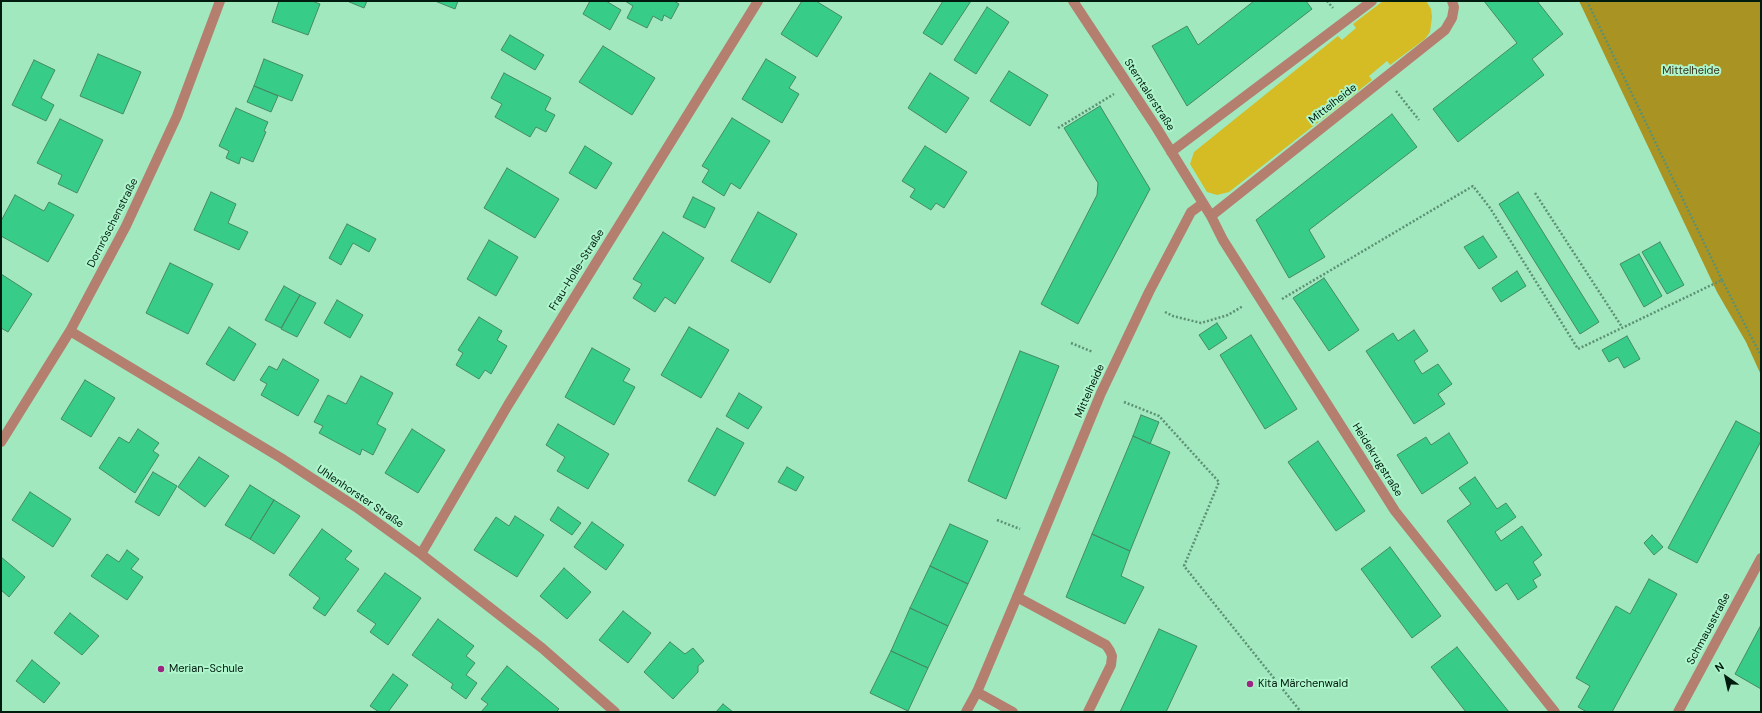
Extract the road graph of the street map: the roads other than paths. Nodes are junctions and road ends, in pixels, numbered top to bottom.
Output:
1 (220, 1) edge
2 (758, 1) edge
3 (1073, 1) edge
4 (1372, 1) edge
5 (1452, 1) edge
6 (1171, 152) junction
7 (1202, 204) junction
8 (1211, 216) junction
9 (70, 331) junction
10 (1, 442) edge
11 (421, 554) junction
12 (1761, 558) edge
13 (1017, 597) junction
14 (977, 692) junction
15 (615, 712) edge
16 (966, 712) edge
17 (1013, 712) edge
18 (1088, 712) edge
19 (1555, 712) edge
20 (1678, 712) edge

1 - 9 street, Dornröschenstraße
2 - 11 street, Frau-Holle-Straße
3 - 6 street, Sterntalerstraße
4 - 6 street
5 - 8 street, Mittelheide
6 - 7 street, Sterntalerstraße
7 - 8 street, Heidekrugstraße
7 - 13 street, Mittelheide
8 - 19 street, Heidekrugstraße
9 - 10 street, Dornröschenstraße
9 - 11 street, Uhlenhorster Straße
11 - 15 street, Uhlenhorster Straße
12 - 20 street, Schmausstraße
13 - 14 street, Mittelheide
13 - 18 street
14 - 16 street, Mittelheide
14 - 17 street

